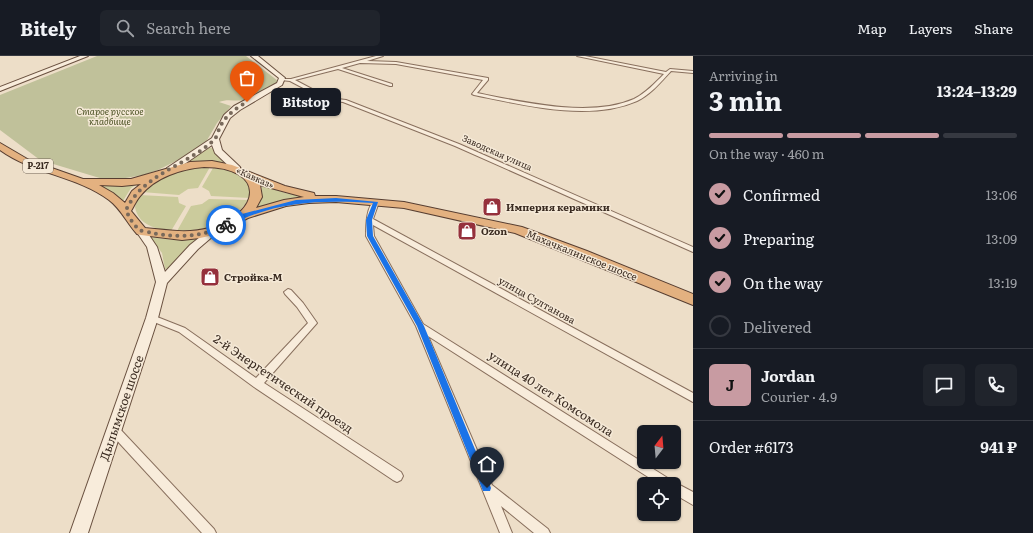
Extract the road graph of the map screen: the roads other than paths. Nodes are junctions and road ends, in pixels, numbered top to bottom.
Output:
1 (86, 56) edge
2 (254, 56) edge
3 (381, 56) edge
4 (579, 56) edge
5 (361, 62) junction
6 (339, 67) junction
7 (693, 72) edge
8 (668, 73) junction
9 (283, 80) junction
10 (291, 80) junction
11 (390, 85) dead end
12 (0, 89) edge
13 (215, 139) junction
14 (0, 146) edge
15 (237, 169) junction
16 (170, 170) junction
17 (157, 176) junction
18 (250, 177) junction
19 (79, 180) junction
20 (336, 199) junction
21 (376, 202) junction
22 (126, 210) junction
23 (244, 216) junction
24 (369, 220) junction
25 (141, 231) junction
26 (214, 231) junction
27 (693, 250) edge
28 (162, 282) junction
29 (288, 292) dead end
30 (693, 300) edge
31 (152, 318) junction
32 (420, 326) junction
33 (257, 384) junction
34 (693, 398) edge
35 (115, 431) junction
36 (397, 476) dead end
37 (658, 477) edge
38 (487, 488) junction
39 (681, 491) edge
40 (693, 499) edge
41 (79, 533) edge
42 (210, 533) edge
43 (506, 533) edge
44 (544, 533) edge

1 - 12 main road
2 - 9 main road
3 - 5 street
4 - 8 street
5 - 6 street
5 - 8 street
6 - 10 street
6 - 11 street
7 - 8 street
9 - 10 street
9 - 13 main road
10 - 27 street, Заводская улица
13 - 15 main road, Р-217
13 - 16 main road, Р-217
14 - 19 highway, Р-217
15 - 16 highway, «Кавказ» / Р-217
15 - 18 highway, «Кавказ» / Р-217
16 - 17 highway, «Кавказ» / Р-217
17 - 19 highway, «Кавказ» / Р-217
17 - 22 highway, Р-217
18 - 20 highway, «Кавказ» / Р-217
18 - 23 highway, Р-217
19 - 22 highway, Р-217
20 - 21 highway, Махачкалинское шоссе / Р-217
20 - 23 highway, Махачкалинское шоссе / Р-217
21 - 24 street
21 - 30 highway, Махачкалинское шоссе / Р-217
22 - 25 highway, Р-217
23 - 26 highway, Махачкалинское шоссе / Р-217
24 - 32 street
24 - 34 street, улица Султанова
25 - 26 highway, Махачкалинское шоссе / Р-217
25 - 28 main road, Р-217
26 - 28 main road, Р-217
28 - 31 main road, Дылымское шоссе
29 - 33 street
31 - 33 street, 2-й Энергетический проезд
31 - 35 main road, Дылымское шоссе
32 - 37 street, улица 40 лет Комсомола
32 - 38 street
33 - 36 street, 2-й Энергетический проезд
35 - 41 main road, Дылымское шоссе
35 - 42 street
38 - 43 street
38 - 44 street
39 - 40 street

